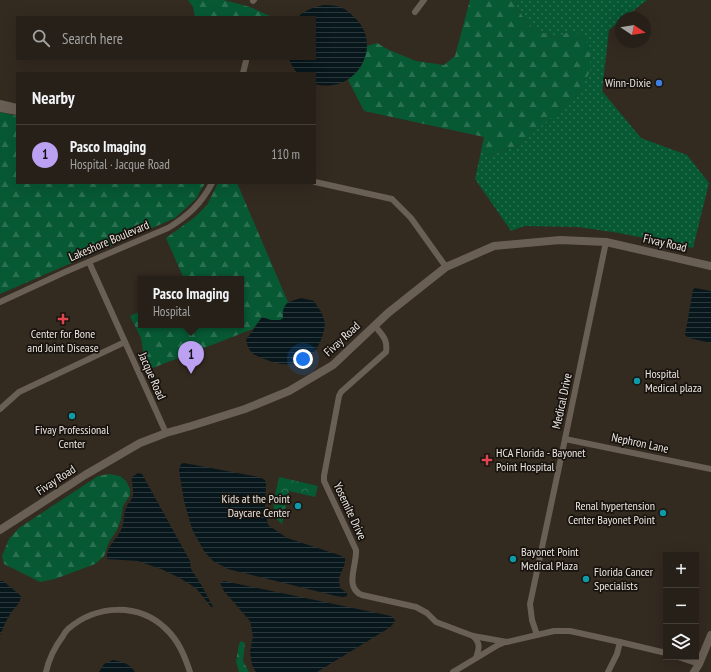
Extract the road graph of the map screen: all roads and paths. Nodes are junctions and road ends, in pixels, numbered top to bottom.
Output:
1 (424, 0) edge
2 (415, 12) dead end
3 (246, 61) dead end
4 (243, 72) edge
5 (0, 103) edge
6 (16, 107) edge
7 (0, 109) edge
8 (16, 112) edge
9 (316, 182) edge
10 (212, 184) edge
11 (606, 242) junction
12 (90, 262) junction
13 (711, 266) edge
14 (446, 267) junction
15 (0, 302) edge
16 (375, 326) junction
17 (125, 342) junction
18 (0, 409) edge
19 (166, 433) junction
20 (565, 439) junction
21 (711, 469) edge
22 (0, 530) edge
23 (537, 635) junction
24 (711, 635) edge
25 (473, 636) junction
26 (507, 642) junction
27 (620, 642) junction
28 (663, 652) edge
29 (476, 658) junction
30 (687, 660) edge
31 (699, 664) junction
32 (46, 672) edge
33 (190, 672) edge
34 (453, 672) edge
35 (608, 672) edge
36 (694, 672) edge

1 - 2 street
3 - 4 street
5 - 6 street
7 - 8 street
9 - 14 street
10 - 12 street, Lakeshore Boulevard
11 - 13 street, Fivay Road
11 - 14 street, Fivay Road
11 - 20 street, Medical Drive
12 - 15 street, Lakeshore Boulevard
12 - 17 street, Jacque Road
14 - 16 street, Fivay Road
16 - 19 street, Fivay Road
16 - 25 street, Yosemite Drive
17 - 18 street
17 - 19 street, Jacque Road
19 - 22 street, Fivay Road
20 - 21 street, Nephron Lane
20 - 23 street, Medical Drive
23 - 26 street, Yosemite Drive
23 - 27 street, Yosemite Drive
24 - 31 street
25 - 26 street, Yosemite Drive
25 - 29 street
26 - 29 street, Yosemite Drive
27 - 28 street, Yosemite Drive
27 - 35 street
29 - 34 street, Yosemite Drive
30 - 31 street
31 - 36 street
32 - 33 street

